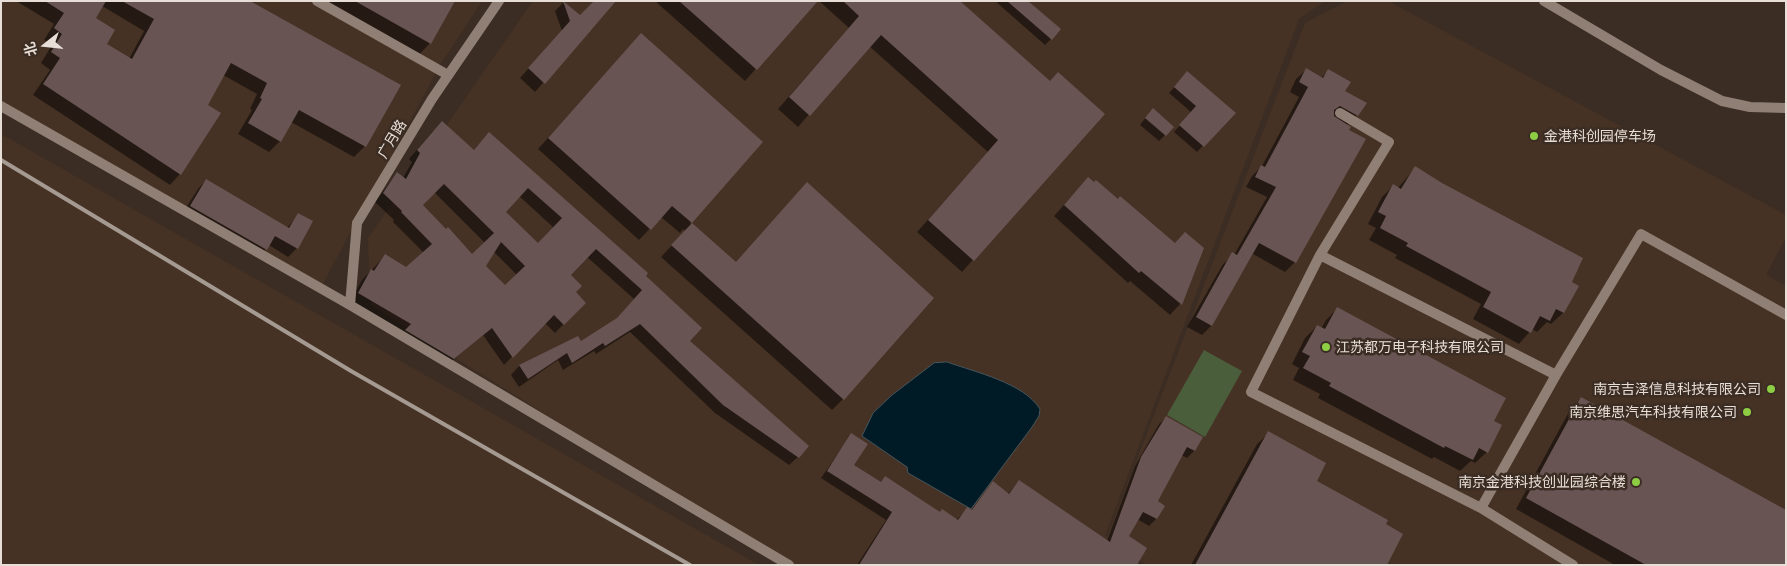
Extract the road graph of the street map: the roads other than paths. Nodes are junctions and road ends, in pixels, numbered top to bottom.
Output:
1 (317, 1) edge
2 (499, 1) edge
3 (1544, 1) edge
4 (448, 75) junction
5 (1, 106) edge
6 (1786, 108) edge
7 (1340, 113) dead end
8 (1320, 255) junction
9 (350, 305) junction
10 (1786, 315) edge
11 (1556, 375) junction
12 (1481, 508) junction
13 (789, 565) edge
14 (1573, 565) edge

1 - 4 street
2 - 4 street, 广月路
3 - 6 street
4 - 9 street, 广月路
5 - 9 street
7 - 8 street
8 - 11 street
8 - 12 street
9 - 13 street
10 - 11 street
11 - 12 street
12 - 14 street

